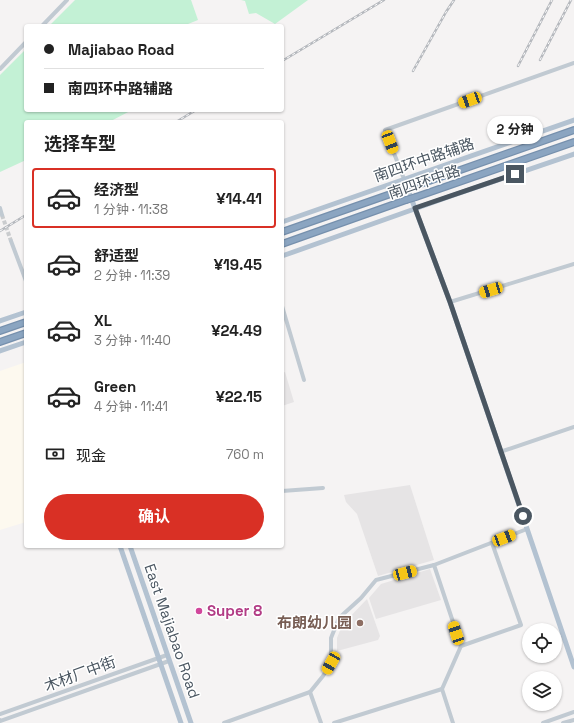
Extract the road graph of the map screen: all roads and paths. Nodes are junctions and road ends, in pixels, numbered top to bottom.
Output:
1 (67, 0) edge
2 (44, 24) edge
3 (24, 44) edge
4 (574, 63) edge
5 (0, 69) edge
6 (574, 120) edge
7 (574, 130) edge
8 (574, 142) edge
9 (574, 154) edge
10 (404, 179) junction
11 (0, 208) edge
12 (415, 208) junction
13 (2, 215) dead end
14 (284, 221) edge
15 (284, 231) edge
16 (11, 241) tunnel mouth
17 (284, 243) edge
18 (284, 255) edge
19 (574, 264) edge
20 (24, 276) edge
21 (450, 302) junction
22 (24, 313) edge
23 (284, 313) edge
24 (0, 321) edge
25 (24, 323) edge
26 (0, 331) edge
27 (24, 333) edge
28 (0, 342) edge
29 (24, 343) edge
30 (0, 351) edge
31 (304, 380) dead end
32 (574, 427) edge
33 (500, 452) junction
34 (323, 488) dead end
35 (284, 492) edge
36 (527, 529) junction
37 (492, 542) junction
38 (121, 548) edge
39 (131, 548) edge
40 (434, 565) junction
41 (461, 646) junction
42 (168, 658) junction
43 (159, 661) junction
44 (574, 667) edge
45 (442, 689) junction
46 (310, 692) junction
47 (574, 712) edge
48 (0, 714) edge
49 (0, 720) edge
50 (574, 720) edge
51 (181, 723) edge
52 (191, 723) edge
53 (224, 723) edge
54 (322, 723) edge
55 (334, 723) edge
56 (453, 723) edge
57 (543, 723) edge
58 (563, 723) edge

1 - 2 street
3 - 5 street
4 - 10 street
6 - 10 main road, 南四环中路辅路
7 - 15 highway, 南四环中路, bridge
8 - 17 highway, 南四环中路, bridge
9 - 12 main road
10 - 12 main road
10 - 14 main road, 南四环中路辅路
11 - 13 street
12 - 18 main road
12 - 21 main road
16 - 20 street
19 - 21 street
21 - 33 main road
22 - 24 main road
23 - 31 street
25 - 26 highway
27 - 28 highway
29 - 30 main road
32 - 33 street
33 - 36 main road
34 - 35 street
36 - 37 street
36 - 44 main road
37 - 40 street
37 - 41 street
38 - 43 main road
39 - 42 main road, East Majiabao Road
40 - 41 street
40 - 46 street
41 - 45 street
42 - 43 street, 木材厂中街
42 - 52 main road, East Majiabao Road
43 - 48 street, 木材厂中街
43 - 49 street, 木材厂中街
43 - 51 main road
45 - 55 street
45 - 56 street
46 - 53 street
46 - 54 street
47 - 57 street
50 - 58 street

